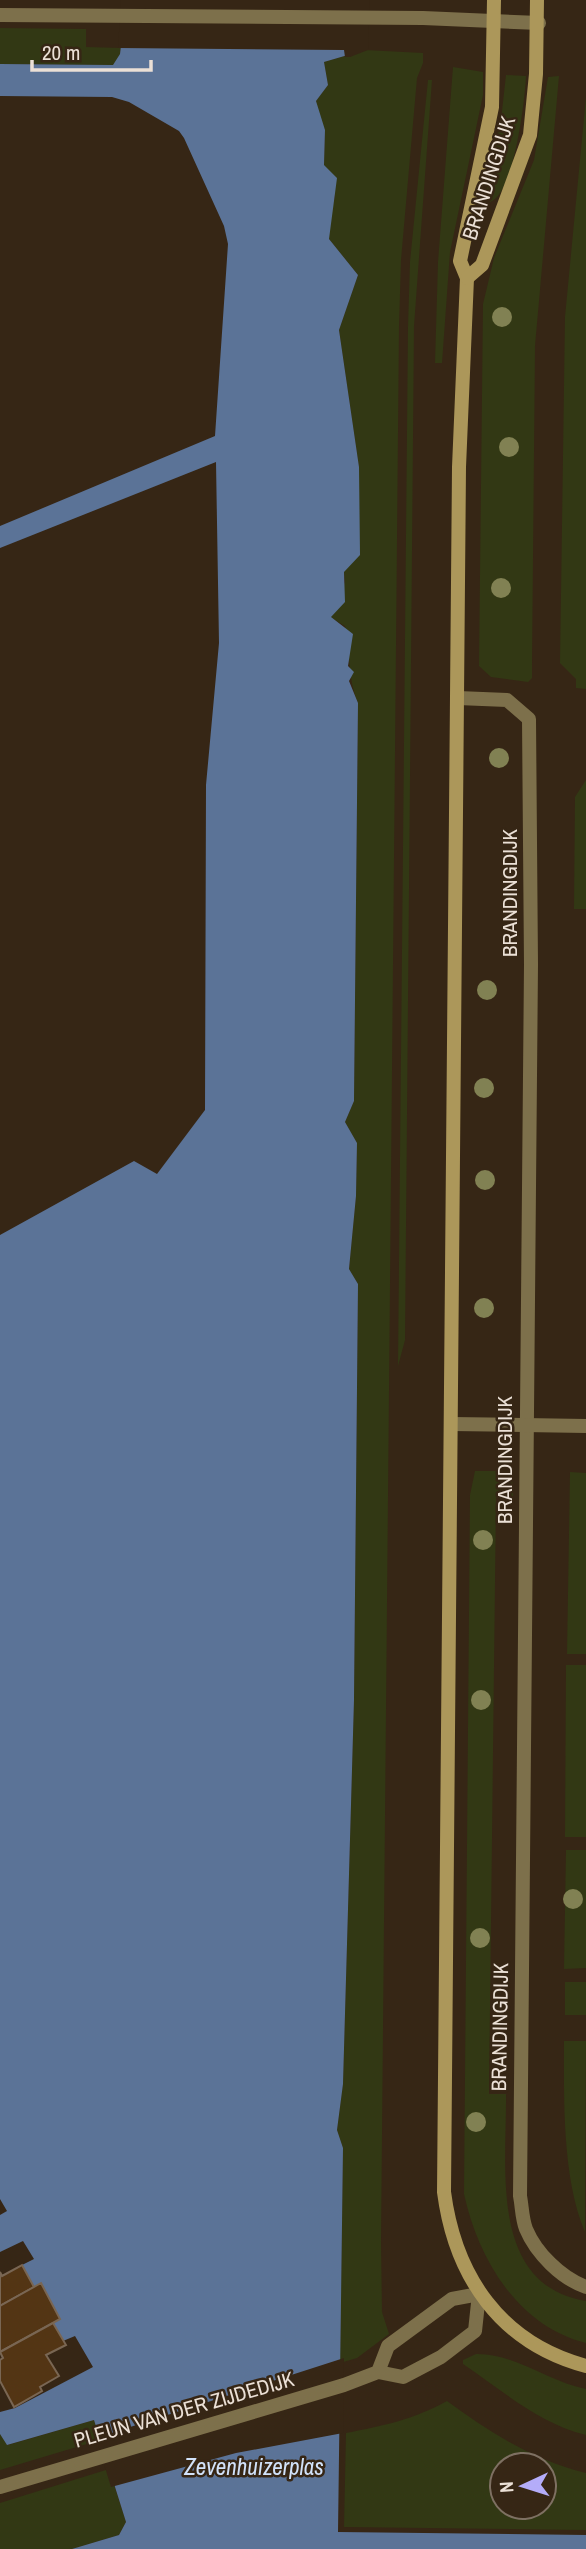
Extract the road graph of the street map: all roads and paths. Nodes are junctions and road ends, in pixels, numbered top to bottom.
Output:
1 (494, 0) edge
2 (537, 0) edge
3 (0, 15) edge
4 (494, 22) junction
5 (539, 23) junction
6 (467, 278) junction
7 (458, 698) junction
8 (452, 1424) junction
9 (526, 1425) junction
10 (586, 1426) edge
11 (586, 2287) edge
12 (479, 2294) junction
13 (586, 2366) edge
14 (378, 2372) junction
15 (0, 2487) edge

1 - 4 street, BRANDINGDIJK
2 - 5 street, BRANDINGDIJK
3 - 4 street
4 - 5 street
4 - 6 street, BRANDINGDIJK
5 - 6 street, BRANDINGDIJK
6 - 7 street, BRANDINGDIJK
7 - 8 street, BRANDINGDIJK
7 - 9 street, BRANDINGDIJK
8 - 9 street
8 - 12 street, BRANDINGDIJK
9 - 10 street
9 - 11 street, BRANDINGDIJK
12 - 13 street, BRANDINGDIJK
12 - 14 street
12 - 14 street, PLEUN VAN DER ZIJDEDIJK
14 - 15 street, PLEUN VAN DER ZIJDEDIJK

